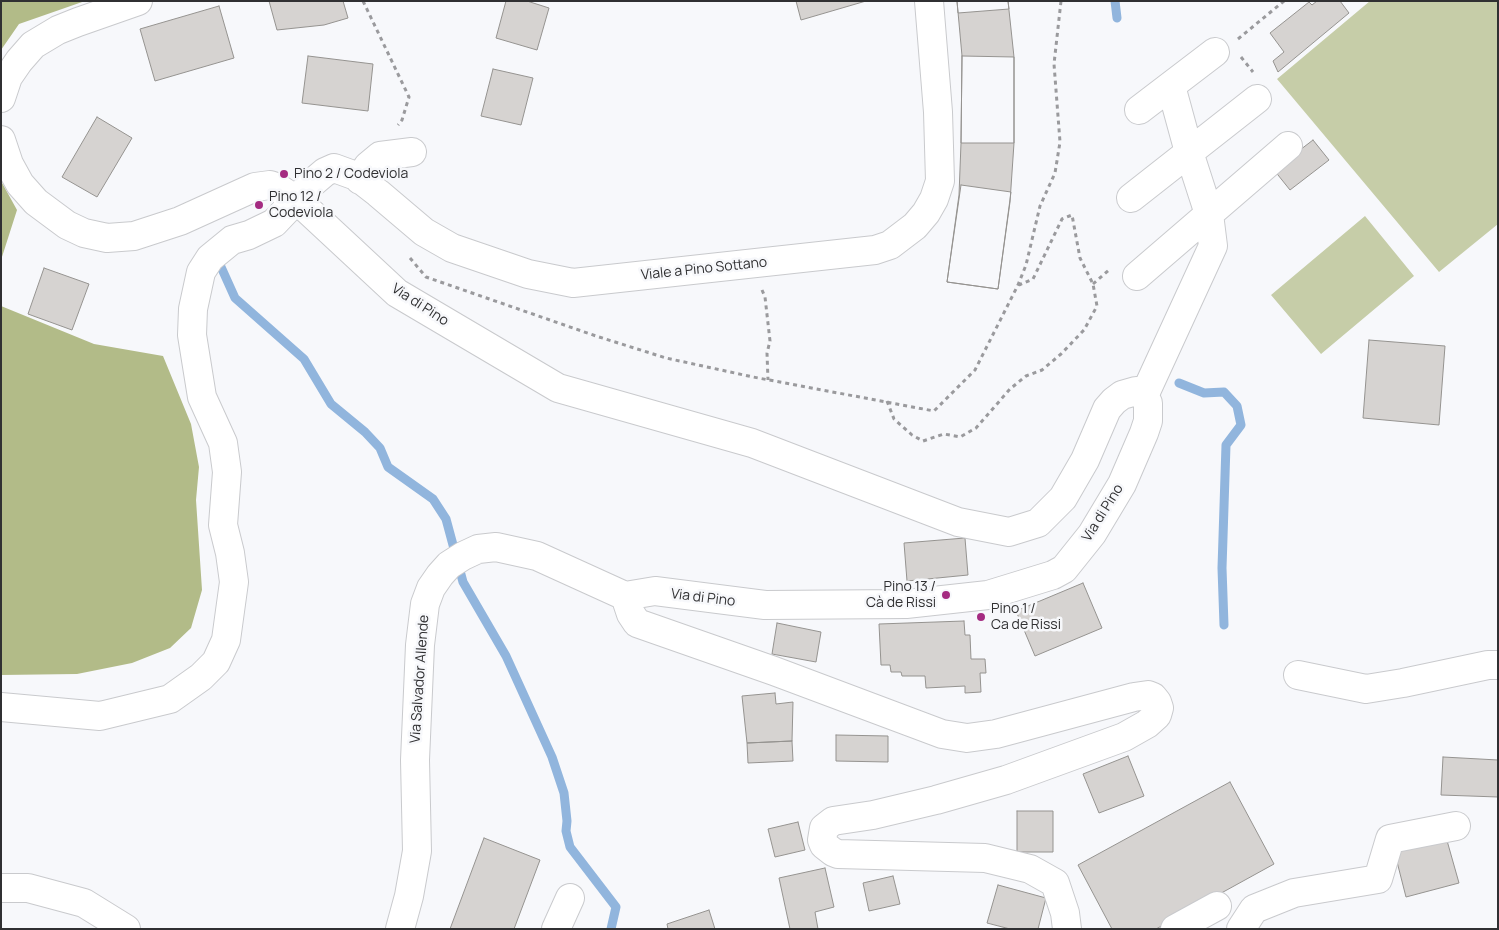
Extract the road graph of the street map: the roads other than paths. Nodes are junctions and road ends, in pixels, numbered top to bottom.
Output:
1 (138, 1) edge
2 (929, 1) edge
3 (1223, 49) road end
4 (1171, 86) junction
5 (1257, 88) road end
6 (1, 98) edge
7 (1139, 110) dead end
8 (1, 140) edge
9 (1288, 146) dead end
10 (412, 152) dead end
11 (1189, 152) junction
12 (360, 180) junction
13 (1131, 198) dead end
14 (297, 200) junction
15 (1209, 214) junction
16 (1137, 276) dead end
17 (1144, 396) junction
18 (625, 596) junction
19 (1498, 665) edge
20 (1298, 675) dead end
21 (1, 707) edge
22 (1456, 826) dead end
23 (1, 888) edge
24 (570, 898) dead end
25 (1217, 906) dead end
26 (126, 929) edge
27 (400, 929) edge
28 (556, 929) edge
29 (1067, 929) edge
30 (1175, 929) edge
31 (1241, 929) edge

1 - 6 street
2 - 12 street, Viale a Pino Sottano
3 - 4 street
4 - 7 street
4 - 11 street
5 - 11 street
8 - 14 street, Via di Pino
9 - 15 street
10 - 12 street
11 - 13 street
11 - 15 street
12 - 14 street, Viale a Pino Sottano
14 - 17 street, Via di Pino
14 - 21 street
15 - 16 street
15 - 17 street
17 - 18 street, Via di Pino
18 - 27 street, Via Salvador Allende
18 - 29 street
19 - 20 street
22 - 31 street
23 - 26 street
24 - 28 street
25 - 30 street

